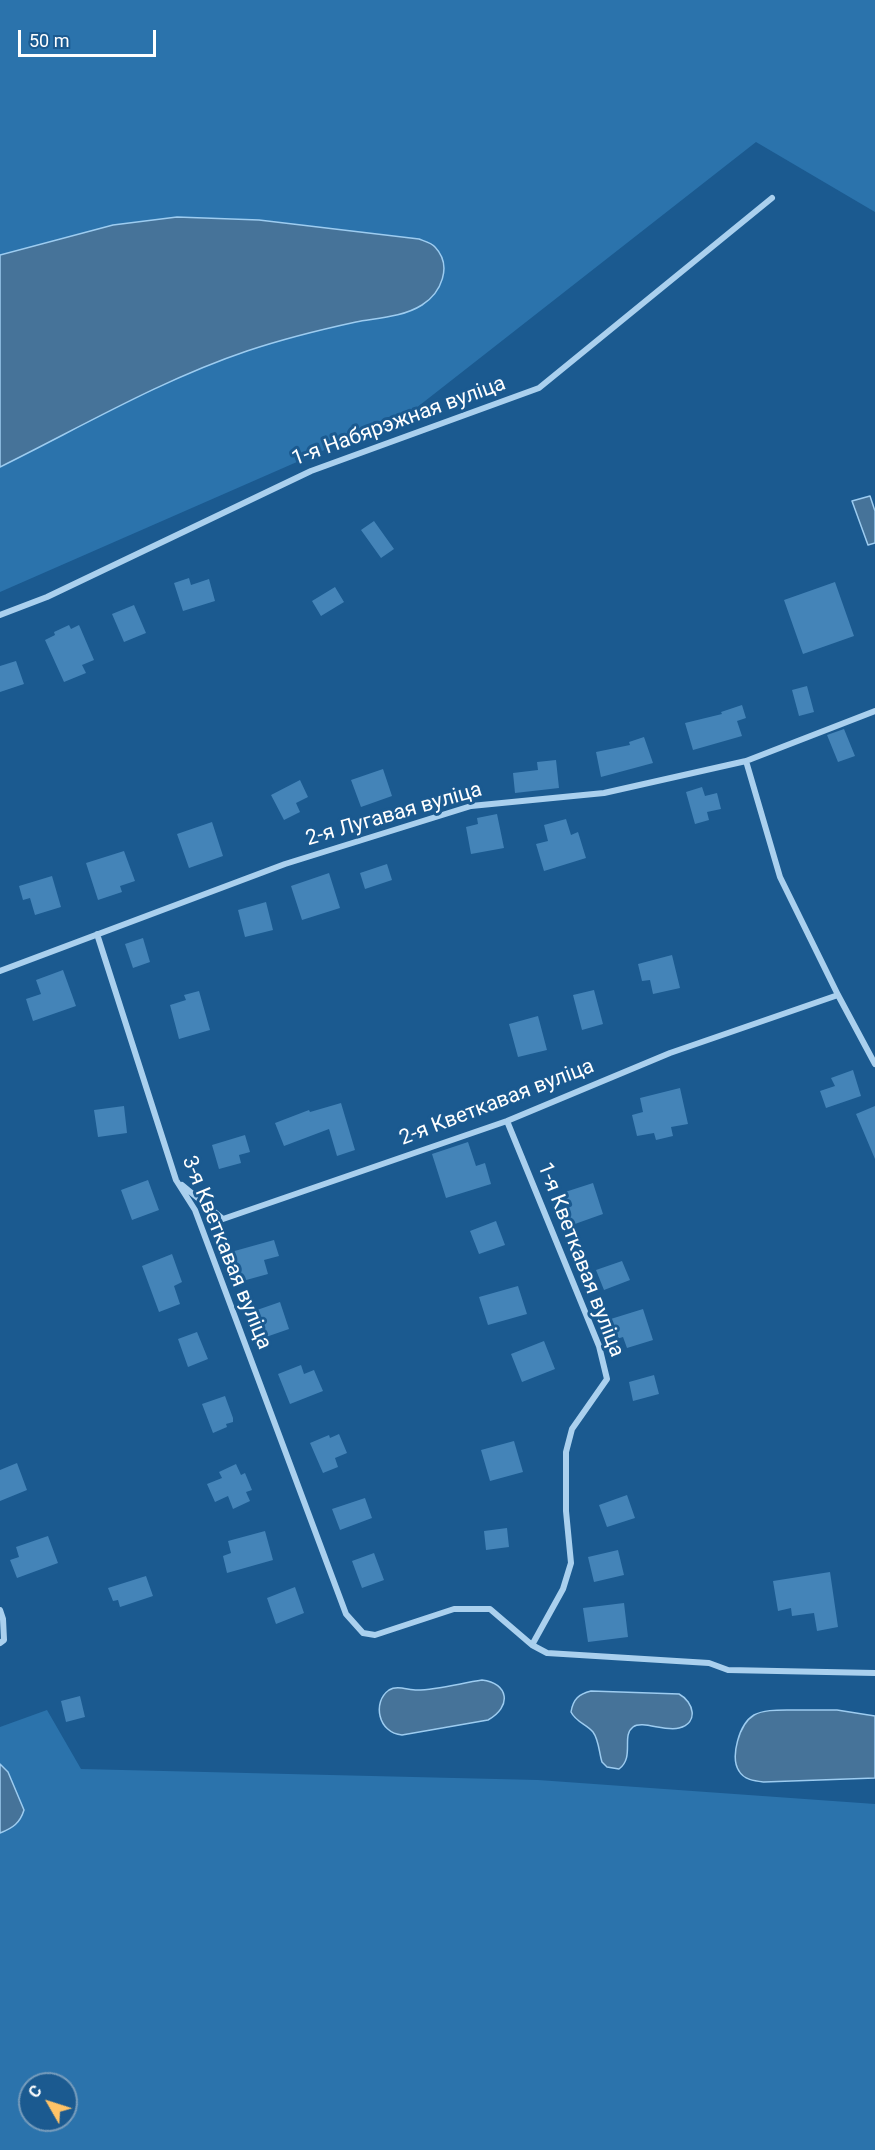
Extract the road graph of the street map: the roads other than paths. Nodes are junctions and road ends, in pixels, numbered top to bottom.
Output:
1 (772, 198) dead end
2 (0, 615) edge
3 (875, 711) edge
4 (746, 761) junction
5 (97, 934) junction
6 (0, 971) edge
7 (838, 995) junction
8 (875, 1064) edge
9 (507, 1121) junction
10 (177, 1180) junction
11 (0, 1610) edge
12 (0, 1643) edge
13 (532, 1645) junction
14 (875, 1673) edge

1 - 2 street, 1-я Набярэжная вуліца
3 - 4 street, 2-я Лугавая вуліца
4 - 5 street, 2-я Лугавая вуліца
4 - 7 street
5 - 6 street, 2-я Лугавая вуліца
5 - 10 street, 3-я Кветкавая вуліца
7 - 8 street
7 - 9 street, 2-я Кветкавая вуліца
9 - 10 street, 2-я Кветкавая вуліца
9 - 13 street, 1-я Кветкавая вуліца
10 - 13 street, 3-я Кветкавая вуліца
11 - 12 street
13 - 14 street

